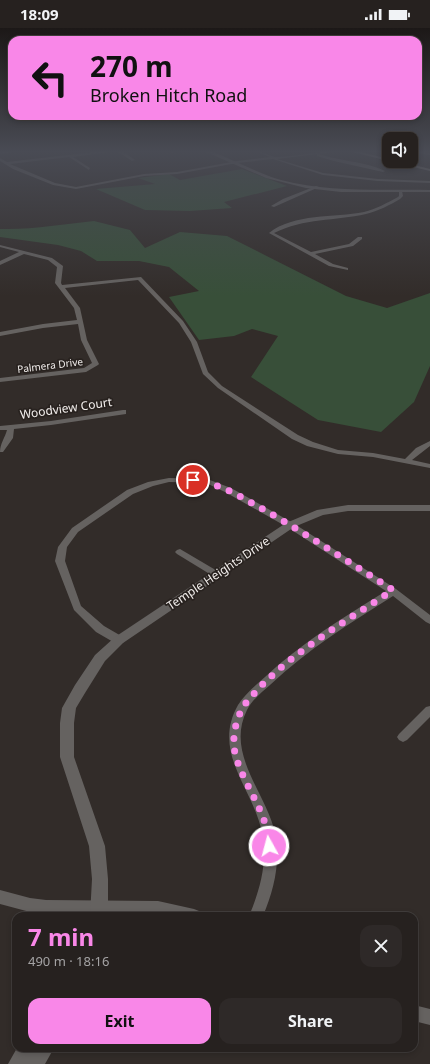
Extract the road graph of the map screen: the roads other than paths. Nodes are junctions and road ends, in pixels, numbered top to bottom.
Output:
1 (286, 199) edge
2 (396, 199) edge
3 (273, 206) dead end
4 (360, 238) dead end
5 (0, 246) edge
6 (24, 252) junction
7 (310, 254) junction
8 (0, 263) edge
9 (346, 269) dead end
10 (60, 287) junction
11 (79, 322) junction
12 (0, 334) edge
13 (0, 380) edge
14 (123, 412) dead end
15 (11, 427) junction
16 (0, 428) edge
17 (430, 444) edge
18 (0, 450) edge
19 (407, 461) junction
20 (430, 466) edge
21 (430, 508) edge
22 (290, 525) junction
23 (180, 552) dead end
24 (216, 574) junction
25 (393, 590) junction
26 (430, 620) edge
27 (119, 640) junction
28 (430, 710) edge
29 (403, 737) dead end
30 (0, 897) edge
31 (88, 912) edge
32 (97, 912) edge
33 (109, 912) edge
34 (176, 912) edge
35 (258, 912) edge
36 (418, 1014) edge
37 (430, 1017) edge
38 (26, 1052) edge
39 (42, 1052) edge
40 (18, 1064) edge
41 (34, 1064) edge

1 - 3 street
2 - 7 street
4 - 7 street
5 - 6 street
6 - 8 street
6 - 10 street
7 - 9 street
10 - 11 street, Palmera Drive
10 - 19 street
11 - 12 street
11 - 13 street, Palmera Drive
14 - 15 street, Woodview Court
15 - 16 street, Woodview Court
15 - 18 street
17 - 19 street
19 - 20 street
21 - 22 street, Temple Heights Drive
22 - 24 street, Temple Heights Drive
22 - 25 street
22 - 27 street
23 - 24 street
24 - 27 street, Temple Heights Drive
25 - 26 street
25 - 35 street
27 - 32 street, Temple Heights Drive
28 - 29 street
30 - 31 street
33 - 34 street
36 - 37 street
38 - 40 street
39 - 41 street

